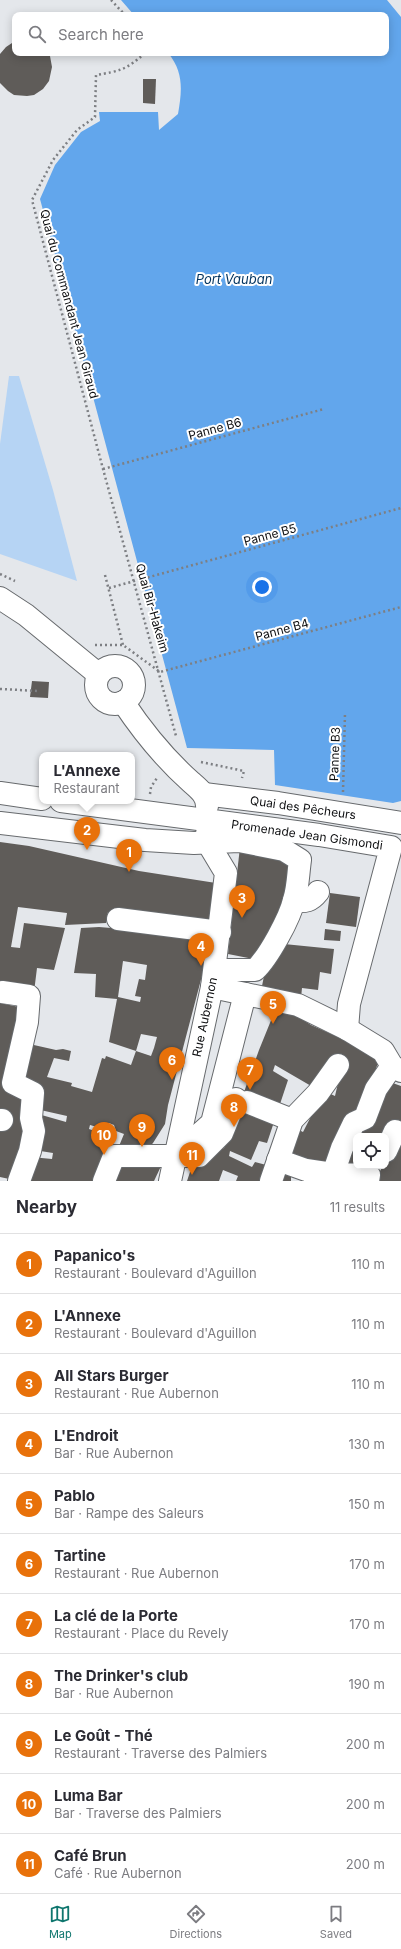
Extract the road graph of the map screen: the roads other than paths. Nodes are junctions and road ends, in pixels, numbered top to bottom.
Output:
1 (0, 598) edge
2 (98, 674) junction
3 (123, 702) junction
4 (0, 793) edge
5 (39, 798) edge
6 (84, 804) edge
7 (0, 823) edge
8 (401, 823) edge
9 (207, 838) junction
10 (318, 892) dead end
11 (294, 901) junction
12 (118, 919) dead end
13 (220, 932) junction
14 (214, 979) junction
15 (2, 992) dead end
16 (245, 994) junction
17 (347, 1029) junction
18 (338, 1065) dead end
19 (397, 1069) edge
20 (292, 1120) junction
21 (401, 1133) edge
22 (389, 1144) edge
23 (175, 1156) junction
24 (274, 1170) edge
25 (301, 1173) edge
26 (333, 1174) junction
27 (372, 1174) edge
28 (19, 1181) edge
29 (104, 1181) edge
30 (170, 1181) edge

1 - 2 street
2 - 3 street
2 - 3 street
3 - 8 street, Quai des Pêcheurs
4 - 5 street
6 - 17 street, Promenade Jean Gismondi
7 - 9 street
9 - 11 street
9 - 13 street, Rue Aubernon
10 - 11 street
11 - 14 street
12 - 13 street
13 - 14 street, Rue Aubernon
14 - 16 street
14 - 23 street, Rue Aubernon
15 - 28 street
16 - 17 street
16 - 23 street
17 - 19 street
18 - 20 street
19 - 26 street
20 - 23 street
20 - 24 street
21 - 22 street
23 - 29 street
23 - 30 street, Rue Aubernon
24 - 25 street
25 - 26 street
26 - 27 street

